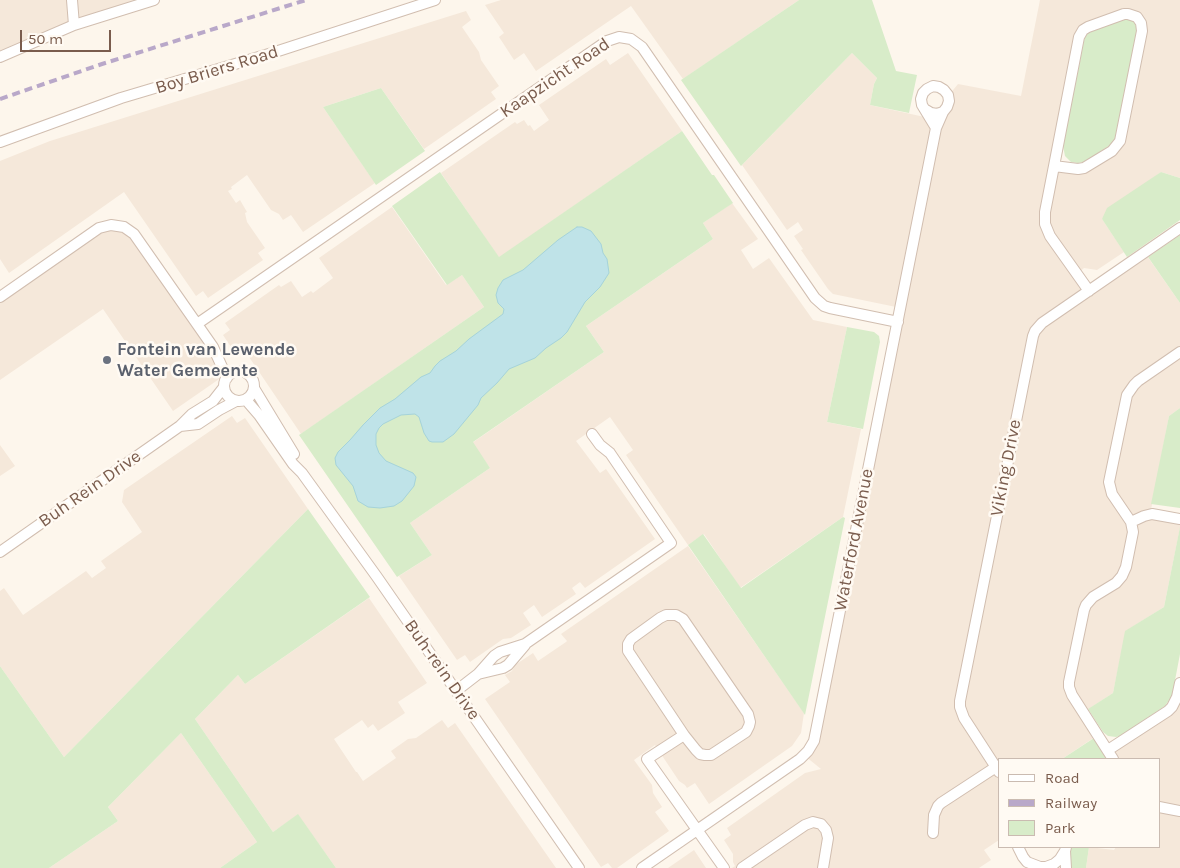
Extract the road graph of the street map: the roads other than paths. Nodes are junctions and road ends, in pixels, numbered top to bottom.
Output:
1 (72, 0) edge
2 (154, 0) edge
3 (434, 0) edge
4 (74, 25) junction
5 (0, 57) edge
6 (926, 110) junction
7 (943, 112) junction
8 (936, 128) junction
9 (0, 142) edge
10 (1054, 166) junction
11 (1180, 228) edge
12 (1089, 291) junction
13 (0, 297) edge
14 (898, 322) junction
15 (197, 324) junction
16 (213, 347) junction
17 (1180, 352) edge
18 (240, 371) junction
19 (226, 382) junction
20 (254, 388) junction
21 (241, 400) junction
22 (180, 426) junction
23 (592, 434) dead end
24 (302, 473) junction
25 (1180, 519) edge
26 (1131, 522) junction
27 (0, 552) edge
28 (525, 644) junction
29 (478, 674) junction
30 (1180, 683) edge
31 (456, 690) junction
32 (684, 735) junction
33 (1111, 755) edge
34 (997, 770) edge
35 (1160, 807) edge
36 (1180, 811) edge
37 (698, 830) junction
38 (934, 833) dead end
39 (1018, 848) edge
40 (1065, 849) edge
41 (1047, 867) edge
42 (579, 868) edge
43 (642, 868) edge
44 (724, 868) edge
45 (742, 868) edge
46 (823, 868) edge
47 (1066, 868) edge

1 - 4 street
2 - 4 street
3 - 9 street, Boy Briers Road
4 - 5 street
6 - 7 street
6 - 7 street, Waterford Avenue
6 - 8 street
7 - 8 street, Waterford Avenue
8 - 14 street, Waterford Avenue
10 - 10 street
10 - 12 street
11 - 12 street, Viking Drive
12 - 34 street, Viking Drive
13 - 15 street
14 - 15 street, Kaapzicht Road
14 - 37 street, Waterford Avenue
15 - 16 street
16 - 18 street
16 - 19 street
17 - 26 street
18 - 19 street
18 - 20 street
19 - 21 street
19 - 22 street, Buh Rein Drive
20 - 21 street
20 - 24 street, Buh-rein Drive
21 - 22 street, Buh Rein Drive
21 - 24 street, Buh-rein Drive
22 - 27 street, Buh Rein Drive
23 - 28 street
24 - 31 street, Buh-rein Drive
25 - 26 street
26 - 33 street
28 - 29 street
28 - 29 street
29 - 31 street
30 - 33 street
31 - 42 street, Buh-rein Drive
32 - 32 street
32 - 37 street
34 - 38 street
35 - 36 street
37 - 43 street, Waterford Avenue
37 - 44 street
39 - 41 street
40 - 41 street
40 - 47 street
45 - 46 street

